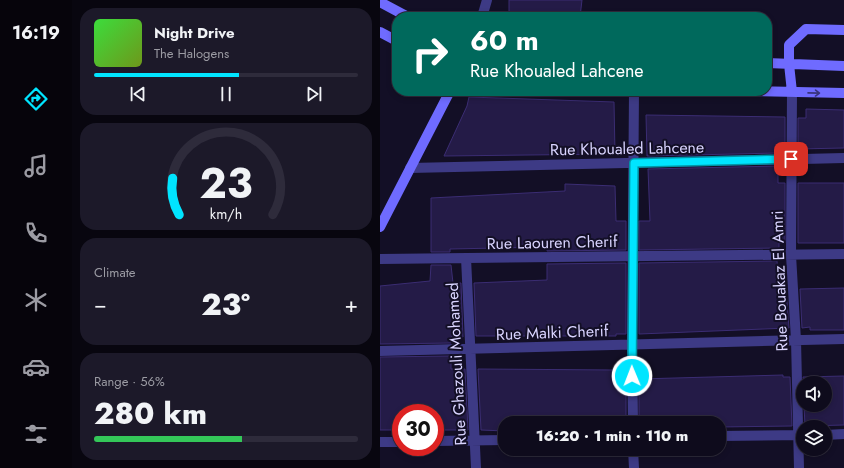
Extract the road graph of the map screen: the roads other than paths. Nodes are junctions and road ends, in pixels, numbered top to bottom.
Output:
1 (486, 0) edge
2 (380, 2) edge
3 (399, 12) edge
4 (483, 12) edge
5 (844, 30) edge
6 (380, 32) edge
7 (392, 39) edge
8 (772, 63) edge
9 (789, 64) junction
10 (844, 66) edge
11 (772, 92) edge
12 (792, 92) junction
13 (844, 94) edge
14 (447, 96) edge
15 (634, 96) edge
16 (844, 158) edge
17 (791, 159) junction
18 (634, 163) junction
19 (410, 168) junction
20 (380, 228) edge
21 (844, 254) edge
22 (791, 255) junction
23 (632, 256) junction
24 (466, 258) junction
25 (380, 259) edge
26 (844, 339) edge
27 (796, 340) junction
28 (632, 344) junction
29 (471, 349) junction
30 (380, 351) edge
31 (633, 416) edge
32 (800, 420) edge
33 (844, 434) edge
34 (796, 435) edge
35 (832, 435) edge
36 (726, 436) edge
37 (476, 440) junction
38 (498, 440) edge
39 (444, 441) edge
40 (380, 442) edge
41 (392, 442) edge
42 (634, 456) edge
43 (800, 456) edge
44 (476, 468) edge
45 (634, 468) edge
46 (799, 468) edge

1 - 4 street
2 - 3 street
5 - 9 street
6 - 7 street
8 - 9 street
9 - 10 street
9 - 12 street
11 - 12 street
12 -> 13 street
12 - 17 street, Rue Bouakaz El Amri
14 - 19 street
15 - 18 street
16 - 17 street, Rue Khoualed Lahcene
17 - 18 street, Rue Khoualed Lahcene
17 - 22 street, Rue Bouakaz El Amri
18 - 19 street, Rue Khoualed Lahcene
18 - 23 street
19 - 20 street
21 - 22 street, Rue Laouren Cherif
22 - 23 street, Rue Laouren Cherif
22 - 27 street, Rue Bouakaz El Amri
23 - 24 street, Rue Laouren Cherif
23 - 28 street
24 - 25 street, Rue Laouren Cherif
24 - 29 street, Rue Ghazouli Mohamed
26 - 27 street, Rue Malki Cherif
27 - 28 street, Rue Malki Cherif
27 - 32 street, Rue Bouakaz El Amri
28 - 29 street, Rue Malki Cherif
28 - 31 street
29 - 30 street, Rue Malki Cherif
29 - 37 street, Rue Ghazouli Mohamed
33 - 35 street
34 - 36 street
37 - 38 street
37 - 39 street
37 - 44 street, Rue Ghazouli Mohamed
40 - 41 street
42 - 45 street
43 - 46 street, Rue Bouakaz El Amri

